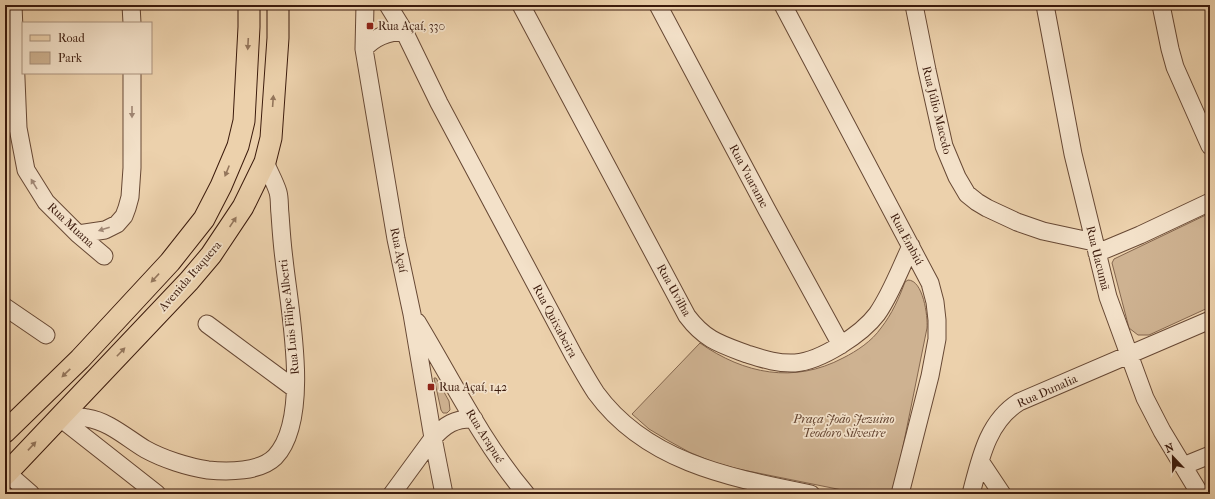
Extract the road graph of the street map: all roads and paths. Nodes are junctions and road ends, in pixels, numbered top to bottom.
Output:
1 (13, 5) edge
2 (131, 5) edge
3 (249, 5) edge
4 (278, 5) edge
5 (364, 5) edge
6 (388, 5) edge
7 (521, 5) edge
8 (658, 5) edge
9 (783, 5) edge
10 (914, 5) edge
11 (1045, 5) edge
12 (1161, 5) edge
13 (132, 22) edge
14 (404, 31) junction
15 (364, 49) junction
16 (132, 74) edge
17 (1210, 146) edge
18 (265, 162) junction
19 (1210, 202) edge
20 (78, 234) junction
21 (911, 246) junction
22 (1095, 247) junction
23 (104, 256) dead end
24 (5, 307) edge
25 (412, 314) junction
26 (1210, 320) edge
27 (207, 324) dead end
28 (46, 335) dead end
29 (840, 345) junction
30 (1129, 356) junction
31 (296, 389) junction
32 (59, 417) junction
33 (474, 419) junction
34 (5, 432) edge
35 (433, 438) junction
36 (1210, 455) edge
37 (980, 461) junction
38 (1183, 466) junction
39 (6, 474) edge
40 (31, 494) edge
41 (158, 494) edge
42 (392, 494) edge
43 (444, 494) edge
44 (526, 494) edge
45 (811, 494) edge
46 (900, 494) edge
47 (971, 494) edge
48 (1002, 494) edge
49 (1200, 494) edge

20 -> 1 street, Rua Muana
2 - 13 street
3 -> 34 main road, Avenida Itaquera
18 -> 4 main road, Avenida Itaquera
5 - 15 street, Rua Açaí
6 - 14 street, Rua Quixabeira
7 - 29 street, Rua Uvilha
8 - 29 street, Rua Vuarame
9 - 21 street, Rua Embiú
10 - 22 street, Rua Júlio Macedo
11 - 22 street, Rua Uacumã
12 - 17 street
14 - 15 street
14 - 45 street, Rua Quixabeira
15 - 25 street, Rua Açaí
16 -> 20 street
18 - 31 street, Rua Luis Filipe Alberti
32 -> 18 main road, Avenida Itaquera
19 - 22 street
20 - 23 street, Rua Muana
21 - 29 street, Rua Uvilha
21 - 46 street, Rua Embiú
22 - 30 street, Rua Uacumã
24 - 28 street
25 - 33 street, Rua Arapué
25 - 35 street, Rua Açaí
26 - 30 street, Rua Dunalia
27 - 31 street
30 - 37 street, Rua Dunalia
30 - 38 street, Rua Uacumã
31 - 32 street, Rua Luis Filipe Alberti
39 -> 32 main road, Avenida Itaquera
32 - 41 street
33 - 35 street
33 - 44 street, Rua Arapué
35 - 42 street
35 - 43 street, Rua Açaí
36 - 38 street
37 - 47 street, Rua Dunalia
37 - 48 street
38 - 49 street, Rua Uacumã
39 - 40 street

